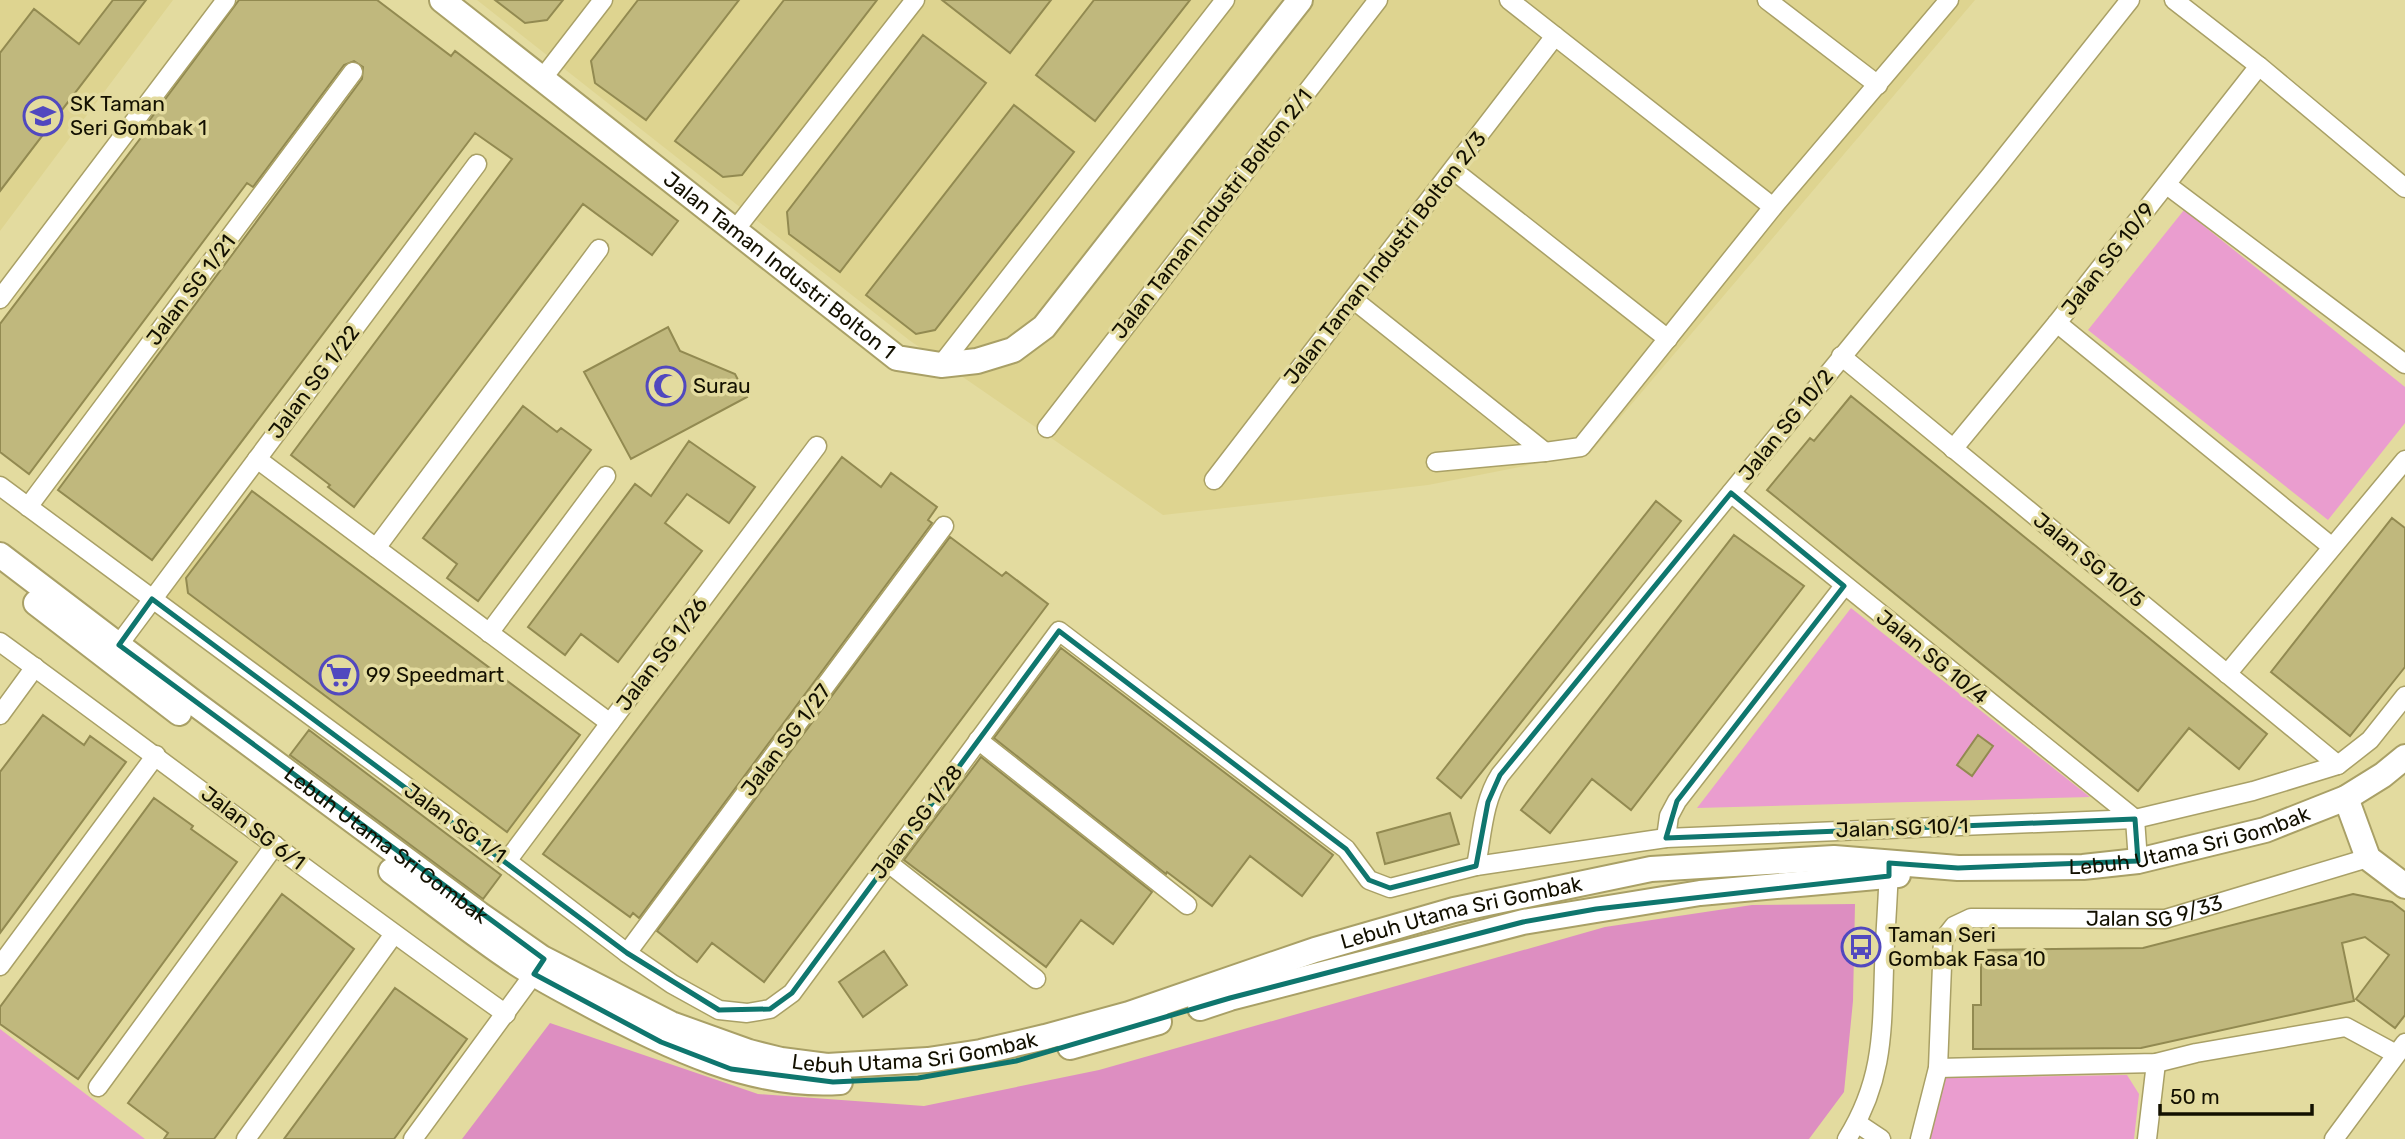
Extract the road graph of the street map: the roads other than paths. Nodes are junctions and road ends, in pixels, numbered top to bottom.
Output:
1 (226, 0) edge
2 (442, 0) edge
3 (603, 0) edge
4 (915, 0) edge
5 (1225, 0) edge
6 (1300, 0) edge
7 (1378, 0) edge
8 (1509, 0) edge
9 (1767, 0) edge
10 (1949, 0) edge
11 (2130, 0) edge
12 (2174, 0) edge
13 (1555, 36) junction
14 (2259, 66) junction
15 (353, 72) dead end
16 (542, 79) junction
17 (1878, 85) junction
18 (477, 164) dead end
19 (1453, 170) junction
20 (2168, 185) junction
21 (2405, 187) edge
22 (1773, 208) junction
23 (735, 230) junction
24 (599, 249) dead end
25 (0, 299) edge
26 (1354, 300) junction
27 (2057, 323) junction
28 (1668, 339) junction
29 (1841, 356) junction
30 (2405, 364) edge
31 (941, 365) junction
32 (1047, 428) dead end
33 (817, 446) dead end
34 (1953, 449) junction
35 (1545, 453) junction
36 (257, 459) junction
37 (2405, 460) edge
38 (1436, 462) dead end
39 (606, 476) dead end
40 (1214, 480) dead end
41 (0, 486) edge
42 (1731, 493) junction
43 (28, 507) junction
44 (944, 526) dead end
45 (2332, 547) junction
46 (376, 548) junction
47 (0, 555) edge
48 (0, 576) edge
49 (1844, 586) junction
50 (152, 599) junction
51 (489, 633) junction
52 (0, 642) edge
53 (114, 652) junction
54 (35, 667) junction
55 (2227, 674) junction
56 (2405, 696) edge
57 (0, 715) edge
58 (610, 723) junction
59 (978, 740) junction
60 (156, 755) junction
61 (2405, 757) edge
62 (2338, 765) junction
63 (2346, 798) junction
64 (2135, 819) junction
65 (1666, 838) junction
66 (275, 845) junction
67 (2368, 858) junction
68 (507, 861) junction
69 (2138, 861) junction
70 (887, 862) junction
71 (1476, 866) junction
72 (1889, 869) junction
73 (1369, 880) joint
74 (2405, 886) edge
75 (1187, 905) dead end
76 (394, 934) junction
77 (627, 953) junction
78 (0, 966) edge
79 (539, 967) junction
80 (1037, 979) dead end
81 (770, 1009) joint
82 (506, 1014) junction
83 (2401, 1049) edge
84 (2156, 1063) junction
85 (1938, 1068) junction
86 (99, 1087) dead end
87 (1857, 1123) junction
88 (246, 1139) edge
89 (413, 1139) edge
90 (1847, 1139) edge
91 (1881, 1139) edge
92 (1920, 1139) edge
93 (2147, 1139) edge
94 (2334, 1139) edge

1 - 25 street
2 - 16 street, Jalan Taman Industri Bolton 1
3 - 16 street
4 - 23 street
5 - 31 street
6 - 31 street, Jalan Taman Industri Bolton 1
7 - 32 street, Jalan Taman Industri Bolton 2/1
8 - 13 street
9 - 17 street
10 - 17 street
11 - 29 street, Jalan SG 10/2
12 - 14 street
13 - 19 street, Jalan Taman Industri Bolton 2/3
13 - 22 street
14 - 20 street, Jalan SG 10/9
14 - 21 street
15 - 43 street, Jalan SG 1/21
16 - 23 street, Jalan Taman Industri Bolton 1
17 - 22 street
18 - 36 street, Jalan SG 1/22
19 - 26 street, Jalan Taman Industri Bolton 2/3
19 - 28 street
20 - 27 street, Jalan SG 10/9
20 - 30 street
22 - 28 street
23 - 31 street, Jalan Taman Industri Bolton 1
24 - 46 street
26 - 35 street
26 - 40 street, Jalan Taman Industri Bolton 2/3
27 - 34 street, Jalan SG 10/9
27 - 45 street
28 - 35 street
29 - 34 street, Jalan SG 10/5
29 - 42 street, Jalan SG 10/2
33 - 58 street, Jalan SG 1/26
34 - 55 street, Jalan SG 10/5
35 - 38 street
36 - 46 street
36 - 50 street, Jalan SG 1/22
37 - 45 street
39 - 51 street
41 - 43 street, Jalan SG 1/1
42 - 49 street, Jalan SG 10/4
42 - 71 street, Jalan SG 10/2
43 - 50 street, Jalan SG 1/1
44 - 77 street, Jalan SG 1/27
45 - 55 street
46 - 51 street
47 - 53 street, Lebuh Utama Sri Gombak
48 - 53 street, Lebuh Utama Sri Gombak
49 - 64 street, Jalan SG 10/4
49 - 65 street
50 - 53 street
50 - 68 street, Jalan SG 1/1
51 - 58 street
52 - 54 street, Jalan SG 6/1
53 - 79 street, Lebuh Utama Sri Gombak
54 - 57 street
54 - 60 street, Jalan SG 6/1
55 - 62 street, Jalan SG 10/5
56 - 62 street, Jalan SG 10/1
58 - 68 street, Jalan SG 1/26
59 - 70 street, Jalan SG 1/28
59 - 73 street, Jalan SG 1/28
59 - 75 street
60 - 66 street, Jalan SG 6/1
60 - 78 street
61 - 63 street, Lebuh Utama Sri Gombak
62 - 64 street, Jalan SG 10/1
63 - 67 street
63 - 69 street, Lebuh Utama Sri Gombak
64 - 65 street, Jalan SG 10/1
64 - 69 street
65 - 71 street, Jalan SG 10/1
66 - 76 street, Jalan SG 6/1
66 - 86 street
67 - 74 street
67 - 85 street, Jalan SG 9/33
68 - 77 street, Jalan SG 1/1
69 - 72 street, Lebuh Utama Sri Gombak
70 - 80 street
70 - 81 street, Jalan SG 1/28
71 - 73 street, Jalan SG 10/1
72 - 79 street, Lebuh Utama Sri Gombak
72 - 87 street
76 - 82 street, Jalan SG 6/1
76 - 88 street
77 - 81 street, Jalan SG 1/1
79 - 82 street
82 - 89 street
83 - 84 street
83 - 94 street
84 - 85 street
84 - 93 street
85 - 92 street
87 - 90 street
87 - 91 street

